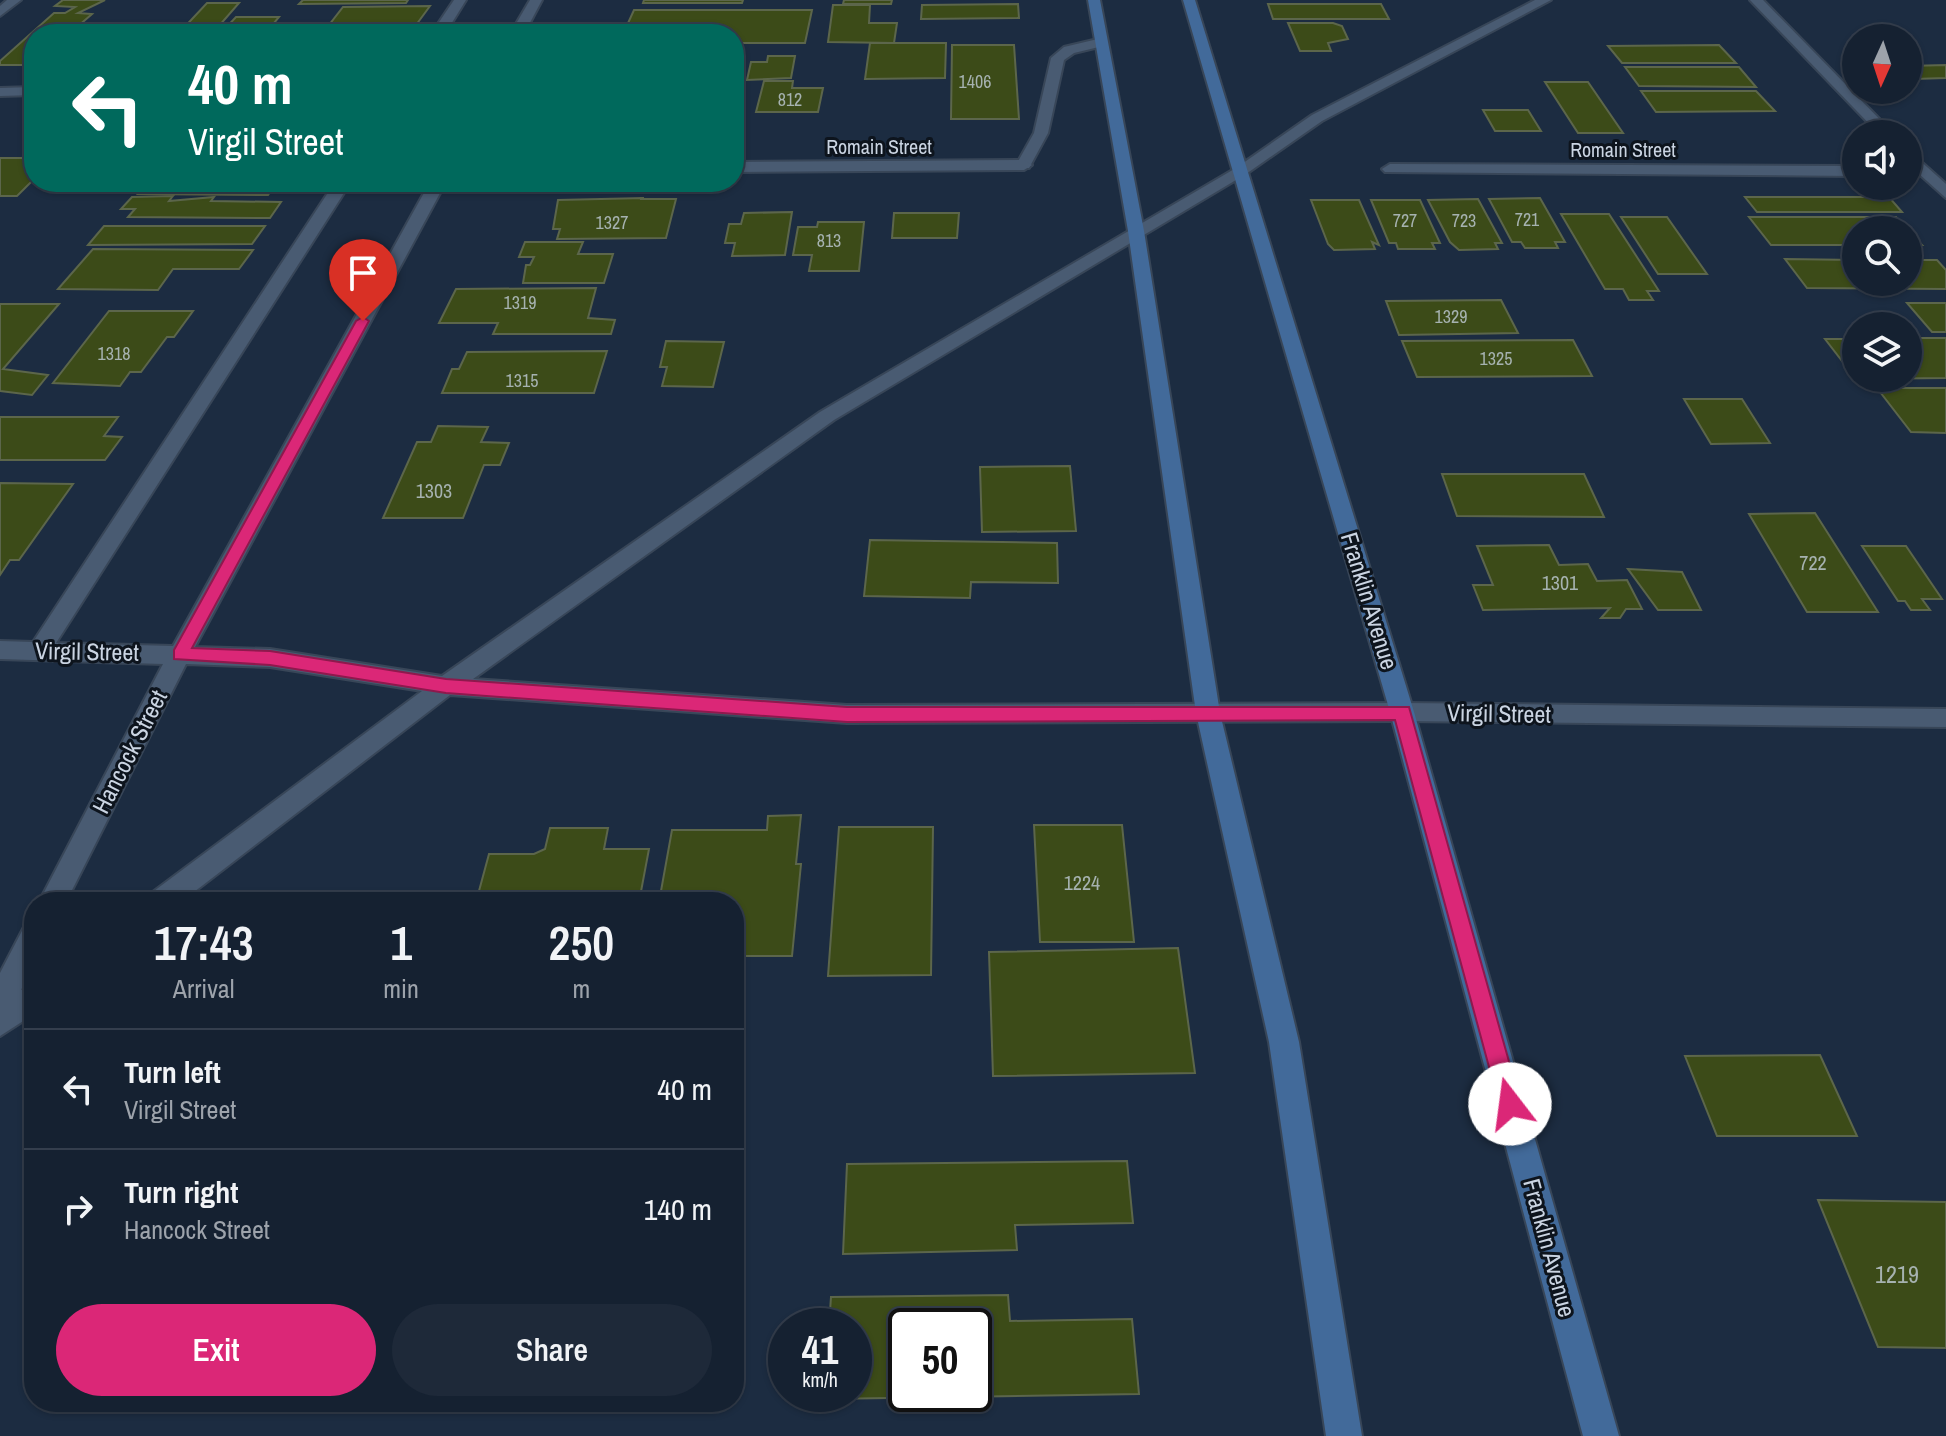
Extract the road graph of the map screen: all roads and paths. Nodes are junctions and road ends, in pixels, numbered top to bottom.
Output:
1 (15, 0) edge
2 (460, 0) edge
3 (536, 0) edge
4 (1094, 0) edge
5 (1189, 0) edge
6 (1545, 0) edge
7 (1756, 0) edge
8 (0, 12) edge
9 (444, 24) edge
10 (523, 24) edge
11 (1102, 42) junction
12 (24, 91) edge
13 (0, 92) edge
14 (1873, 120) edge
15 (744, 167) edge
16 (1390, 169) dead end
17 (1241, 171) junction
18 (1842, 171) edge
19 (1922, 172) edge
20 (1946, 172) edge
21 (1922, 176) edge
22 (337, 192) edge
23 (433, 192) edge
24 (1946, 193) edge
25 (1136, 231) junction
26 (0, 650) edge
27 (40, 650) junction
28 (180, 654) junction
29 (446, 686) junction
30 (1402, 712) junction
31 (1208, 713) junction
32 (1946, 718) edge
33 (57, 892) edge
34 (173, 892) edge
35 (24, 955) edge
36 (0, 1002) edge
37 (24, 1004) edge
38 (0, 1022) edge
39 (1344, 1436) edge
40 (1601, 1436) edge

1 - 8 street
2 - 9 street
3 - 10 street
4 - 11 main road
5 - 17 main road, Franklin Avenue
6 - 17 street
7 - 14 street
11 - 15 street, Romain Street
11 - 25 main road
12 - 13 street
16 - 18 street, Romain Street
17 - 25 street
17 - 30 main road, Franklin Avenue
19 - 20 street
21 - 24 street
22 - 27 street
23 - 28 street, Hancock Street
25 - 29 street
25 - 31 main road
26 - 27 street, Virgil Street
27 - 28 street, Virgil Street
28 - 29 street, Virgil Street
28 - 33 street, Hancock Street
29 - 31 street, Virgil Street
29 - 34 street
30 - 31 street, Virgil Street
30 - 32 street, Virgil Street
30 - 40 main road, Franklin Avenue
31 - 39 main road
35 - 36 street
37 - 38 street

